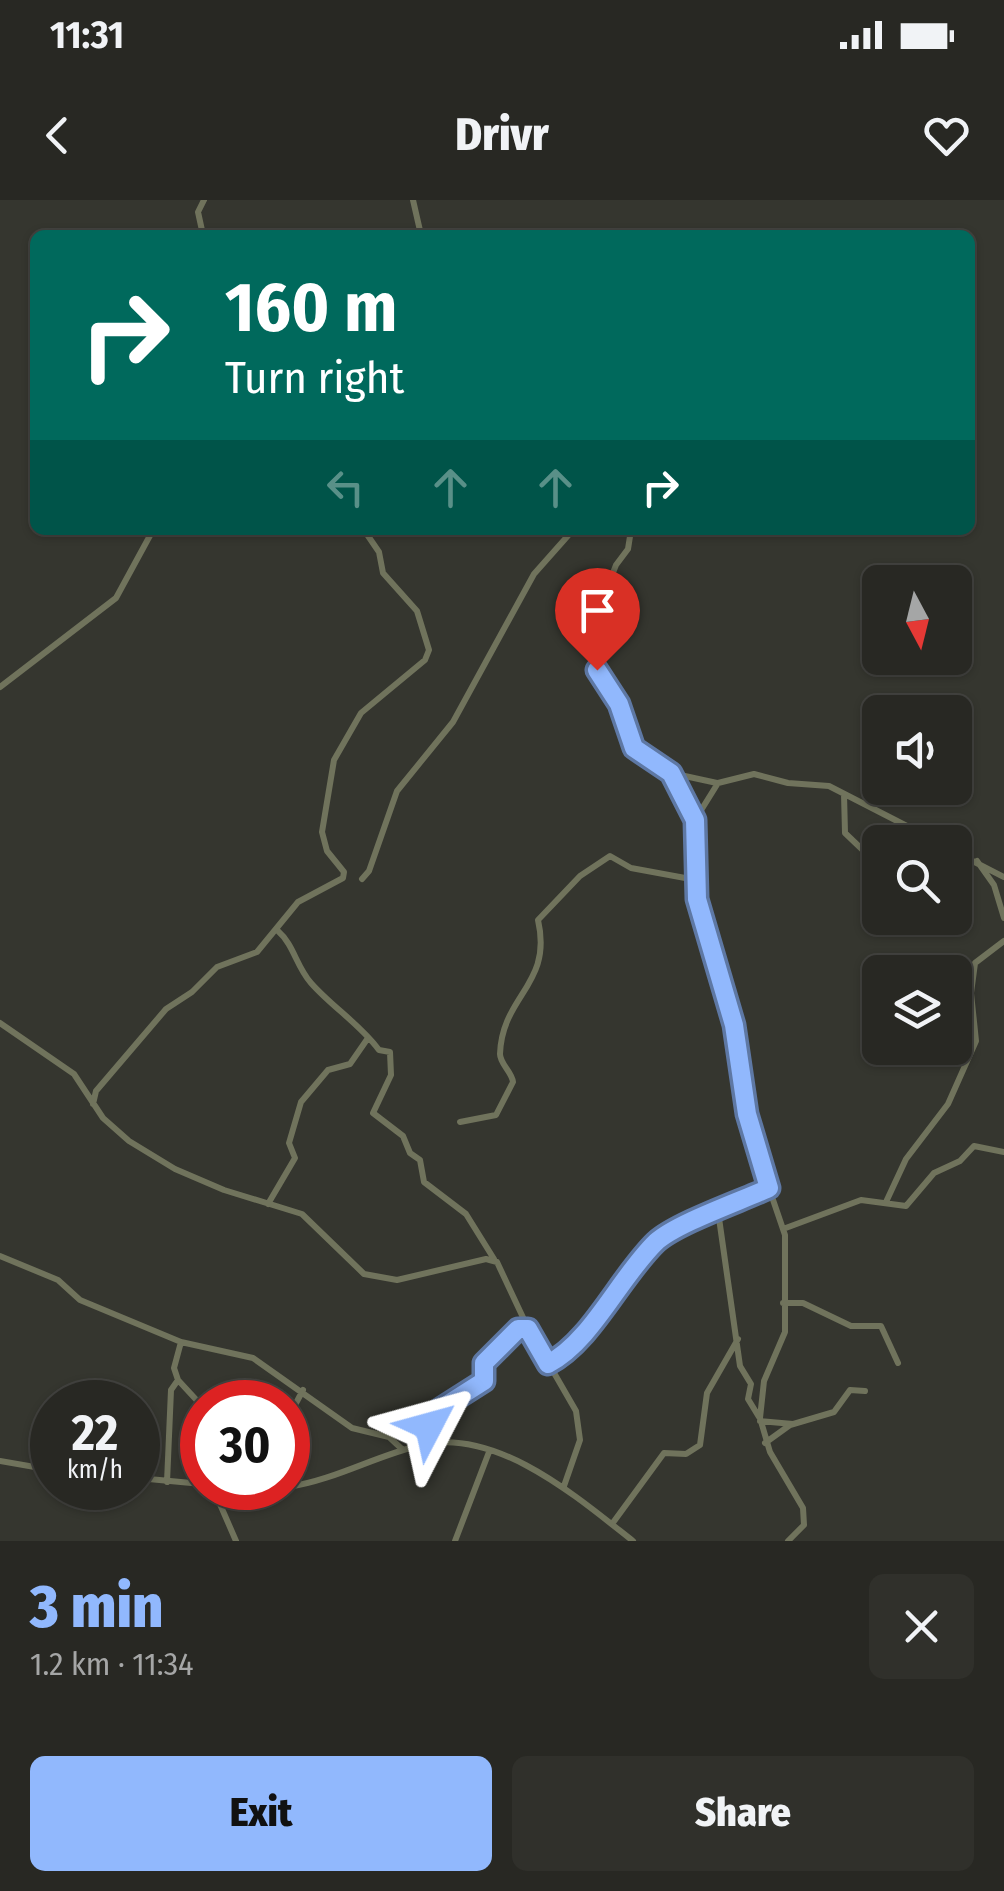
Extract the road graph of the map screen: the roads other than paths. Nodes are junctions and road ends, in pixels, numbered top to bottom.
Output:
1 (204, 200) edge
2 (413, 200) edge
3 (202, 230) edge
4 (421, 230) edge
5 (150, 535) edge
6 (367, 535) edge
7 (569, 535) edge
8 (630, 535) edge
9 (0, 687) edge
10 (671, 773) junction
11 (718, 782) junction
12 (844, 794) junction
13 (695, 820) junction
14 (905, 825) edge
15 (862, 849) edge
16 (972, 860) edge
17 (977, 862) junction
18 (1004, 877) edge
19 (362, 879) dead end
20 (696, 880) junction
21 (1004, 918) edge
22 (278, 931) junction
23 (1004, 941) edge
24 (0, 1023) edge
25 (368, 1038) junction
26 (93, 1104) junction
27 (460, 1122) dead end
28 (1004, 1152) edge
29 (769, 1188) junction
30 (886, 1202) junction
31 (268, 1204) junction
32 (718, 1211) junction
33 (784, 1229) junction
34 (0, 1256) edge
35 (494, 1260) junction
36 (783, 1303) junction
37 (528, 1329) junction
38 (738, 1340) junction
39 (181, 1342) junction
40 (898, 1363) dead end
41 (548, 1364) junction
42 (178, 1380) joint
43 (286, 1380) edge
44 (864, 1392) dead end
45 (310, 1395) edge
46 (760, 1420) junction
47 (794, 1424) junction
48 (437, 1442) junction
49 (765, 1443) junction
50 (402, 1450) junction
51 (489, 1452) junction
52 (0, 1461) edge
53 (30, 1466) edge
54 (160, 1481) edge
55 (167, 1482) junction
56 (180, 1482) edge
57 (310, 1482) edge
58 (564, 1486) junction
59 (223, 1510) edge
60 (612, 1524) junction
61 (236, 1541) edge
62 (455, 1541) edge
63 (634, 1541) edge
64 (788, 1541) edge

1 - 3 street
2 - 4 street
5 - 9 street
6 - 22 street
7 - 19 street
8 - 10 street
10 - 11 street
10 - 13 street
11 - 12 street
11 - 13 street
12 - 14 street
12 - 15 street
13 - 20 street
16 - 17 street
17 - 18 street
17 - 21 street
20 - 27 street
20 - 29 street
22 - 25 street
22 - 26 street
23 - 30 street
24 - 26 street
25 - 31 street
25 - 35 street
26 - 31 street
28 - 30 street
29 - 32 street
29 - 33 street
30 - 33 street
31 - 35 street
32 - 38 street
32 - 41 street
33 - 36 street
34 - 39 street
35 - 37 street
36 - 40 street
36 - 46 street
37 - 41 street
37 - 48 street
38 - 46 street
38 - 60 street
39 - 42 street
39 - 43 street
41 - 58 street
42 - 55 street
44 - 47 street
45 - 50 street
46 - 47 street
46 - 49 street
47 - 49 street
48 - 50 street
48 - 51 street
49 - 64 street
50 - 57 street
51 - 58 street
51 - 62 street
52 - 53 street
54 - 55 street
55 - 56 street
58 - 60 street
59 - 61 street
60 - 63 street

